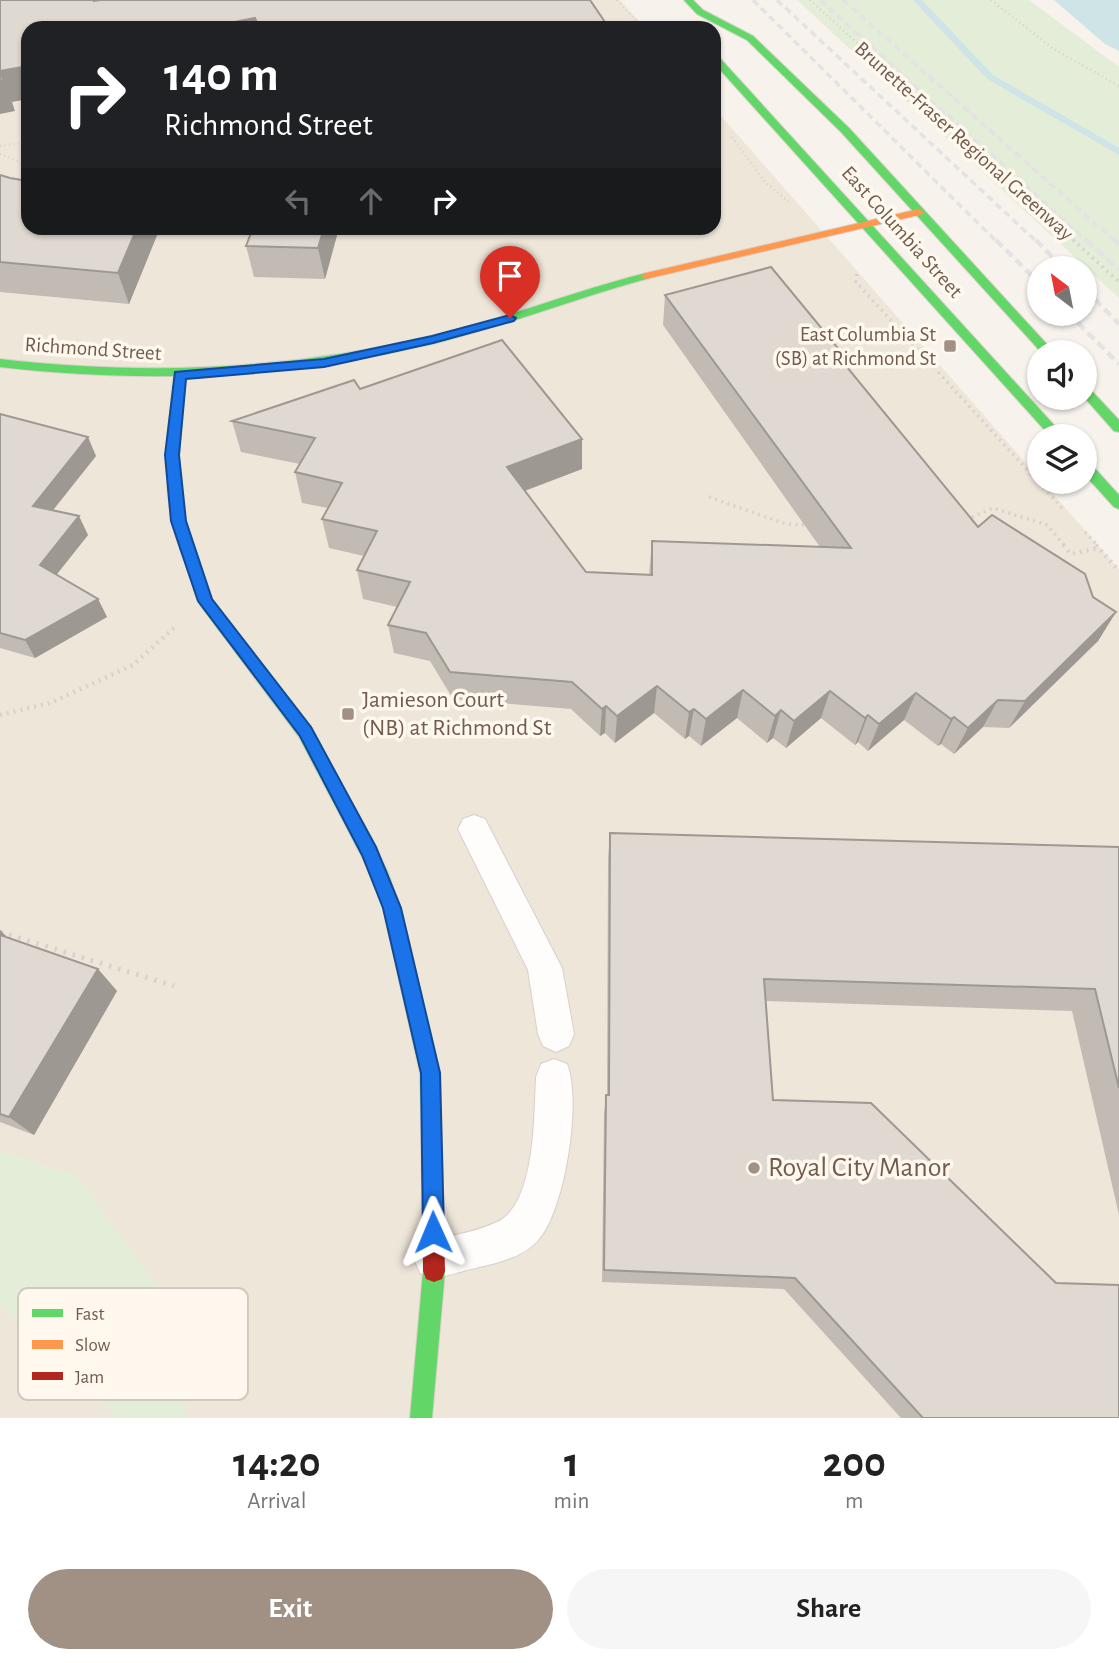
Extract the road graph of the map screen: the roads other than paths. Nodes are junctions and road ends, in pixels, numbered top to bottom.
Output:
1 (688, 0) edge
2 (701, 20) edge
3 (721, 27) edge
4 (721, 65) edge
5 (919, 212) junction
6 (867, 224) junction
7 (1037, 340) edge
8 (0, 363) edge
9 (180, 375) junction
10 (1097, 404) edge
11 (1047, 424) edge
12 (1119, 428) edge
13 (1097, 479) edge
14 (1119, 504) edge
15 (474, 828) dead end
16 (556, 1034) dead end
17 (554, 1077) dead end
18 (434, 1258) junction
19 (421, 1418) edge

1 - 2 street, East Columbia Street
3 - 5 street, East Columbia Street
4 - 6 street, East Columbia Street
5 - 6 street, Richmond Street
5 - 7 street, East Columbia Street
6 - 9 street, Richmond Street
6 - 11 street, East Columbia Street
8 - 9 street, Richmond Street
9 - 18 street
10 - 12 street
13 - 14 street
15 - 16 lane
17 - 18 lane
18 - 19 street

